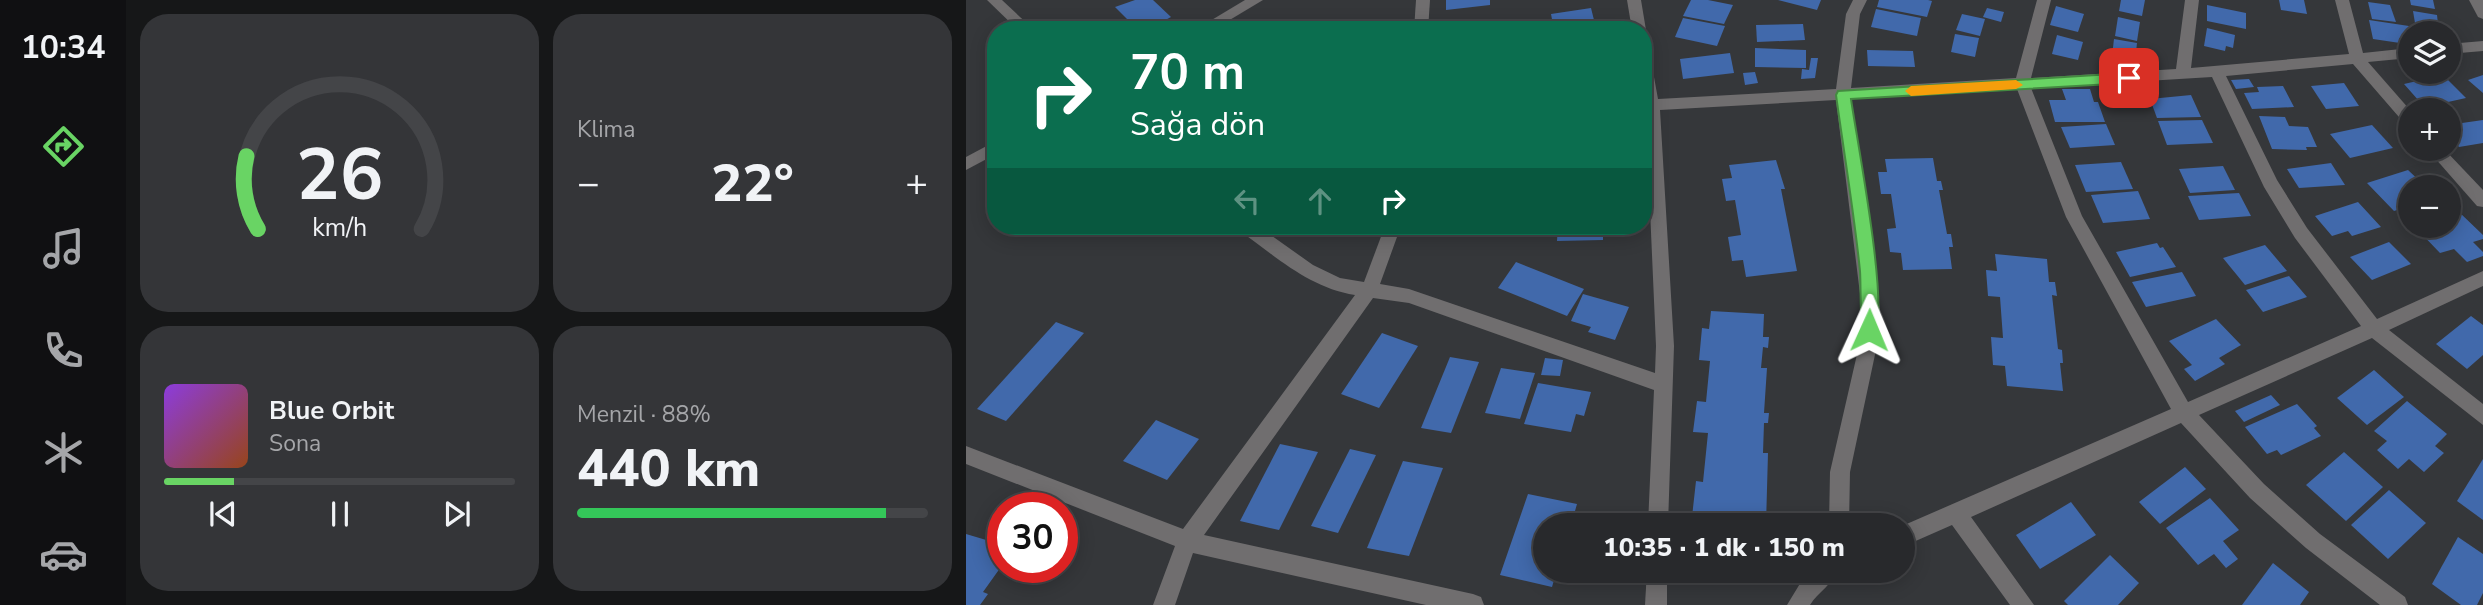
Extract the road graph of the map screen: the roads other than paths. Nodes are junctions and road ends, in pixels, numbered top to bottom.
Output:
1 (994, 0) edge
2 (1256, 0) edge
3 (1423, 0) edge
4 (1634, 0) edge
5 (1860, 0) edge
6 (2044, 0) edge
7 (2192, 0) edge
8 (2342, 0) edge
9 (2476, 0) edge
10 (2483, 14) edge
11 (1017, 21) edge
12 (1218, 21) edge
13 (1422, 21) edge
14 (1638, 21) edge
15 (2483, 46) edge
16 (2461, 48) edge
17 (2398, 54) edge
18 (2357, 59) junction
19 (2217, 72) junction
20 (2183, 75) junction
21 (2022, 84) junction
22 (1843, 95) junction
23 (1652, 105) joint
24 (2398, 106) edge
25 (987, 152) edge
26 (2446, 161) edge
27 (966, 164) edge
28 (2483, 201) edge
29 (1258, 235) edge
30 (1390, 235) edge
31 (2483, 278) edge
32 (1370, 288) junction
33 (2374, 329) junction
34 (1664, 385) junction
35 (2183, 412) junction
36 (2483, 416) edge
37 (966, 455) edge
38 (1659, 513) edge
39 (1839, 513) edge
40 (1956, 514) junction
41 (1915, 531) edge
42 (1187, 541) junction
43 (1657, 583) edge
44 (1812, 583) edge
45 (1164, 605) edge
46 (1473, 605) edge
47 (1656, 605) edge
48 (1798, 605) edge
49 (2023, 605) edge
50 (2397, 605) edge

1 - 11 street
2 - 12 street
3 - 13 street
4 - 14 street
5 - 22 street
6 - 21 street
7 - 20 street
8 - 18 street
9 - 10 street
15 - 16 street
17 - 18 street
18 - 19 street
18 - 24 street
19 - 20 street
19 - 33 street
20 - 21 street
21 - 22 street
21 - 35 street
22 - 23 street
22 - 39 street
23 - 34 street
25 - 27 street
26 - 28 street
29 - 32 street
30 - 32 street
31 - 33 street
32 - 34 street
32 - 42 street
33 - 35 street
33 - 36 street
34 - 38 street
35 - 40 street
35 - 50 street
37 - 42 street
40 - 41 street
40 - 49 street
42 - 45 street
42 - 46 street
43 - 47 street
44 - 48 street

